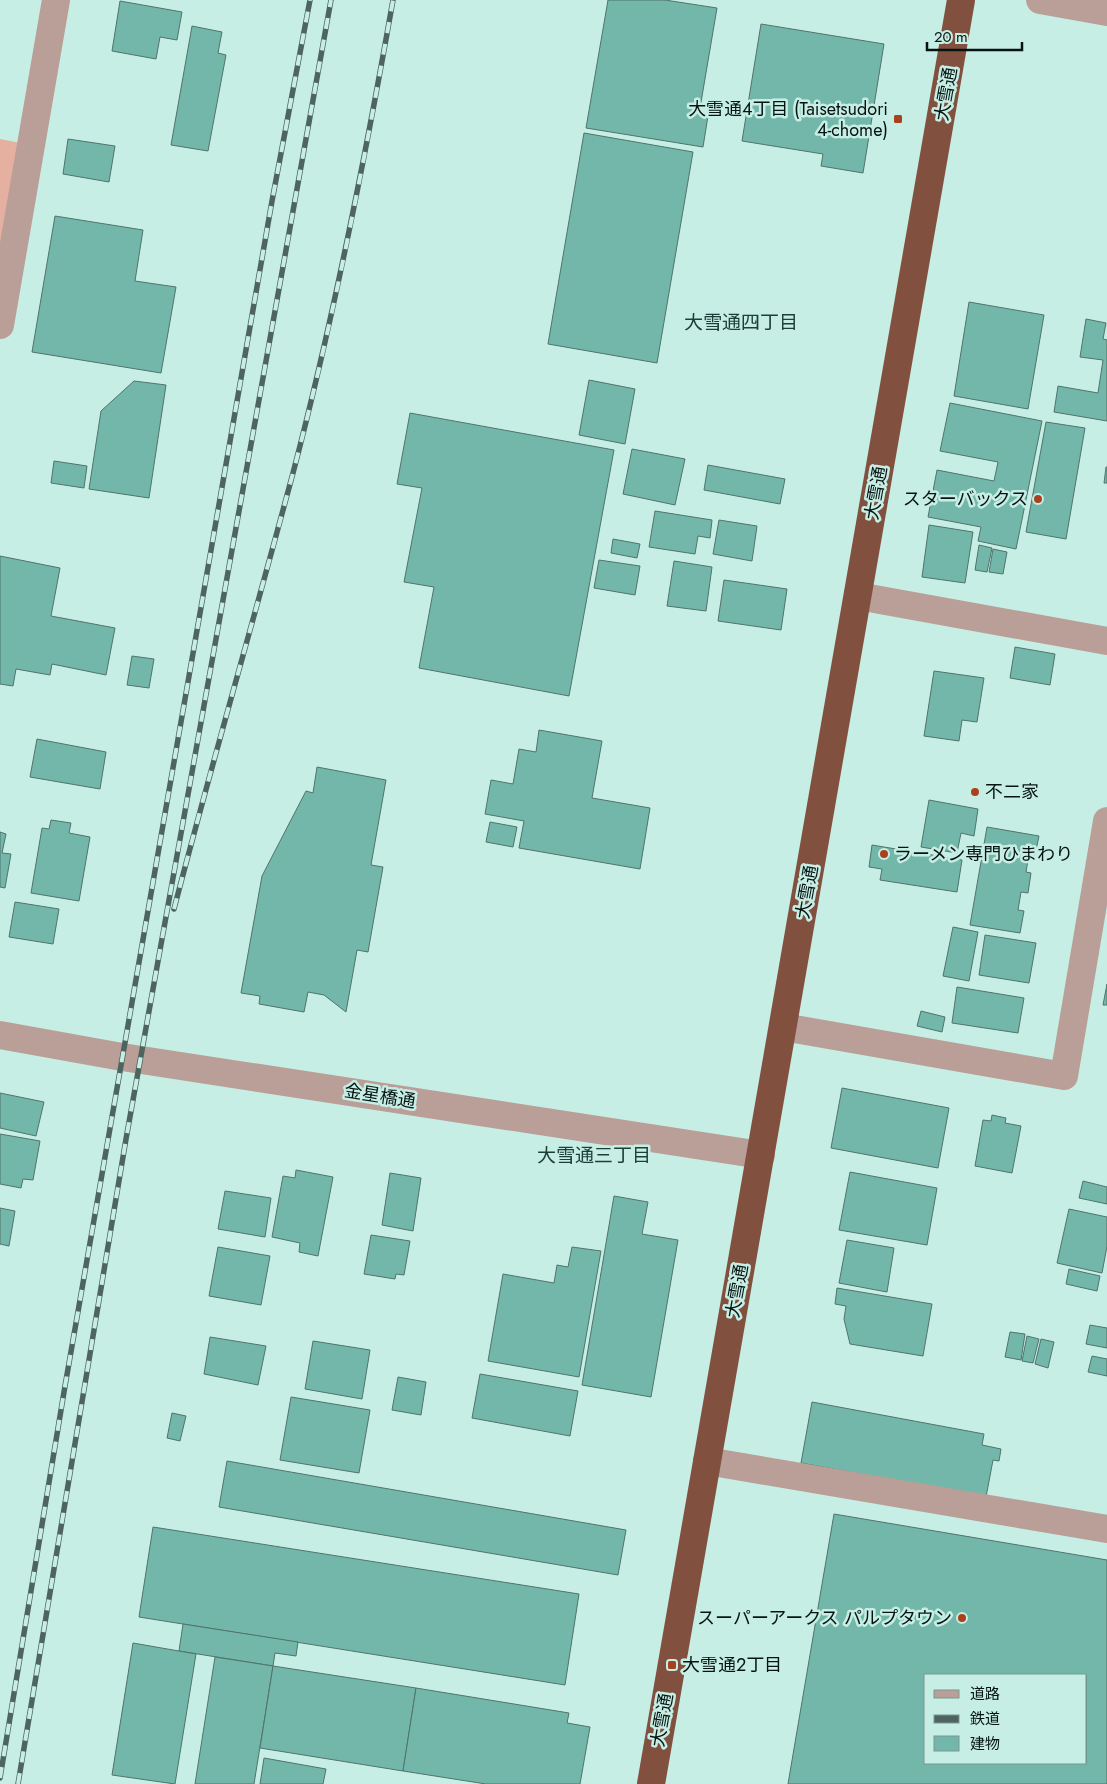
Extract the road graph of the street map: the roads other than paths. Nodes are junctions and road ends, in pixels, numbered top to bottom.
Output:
1 (56, 0) edge
2 (961, 0) edge
3 (1040, 0) edge
4 (1107, 12) edge
5 (0, 325) edge
6 (858, 596) junction
7 (1107, 641) edge
8 (1107, 821) edge
9 (783, 1027) junction
10 (0, 1035) edge
11 (761, 1155) junction
12 (707, 1461) junction
13 (1107, 1529) edge
14 (651, 1784) edge

1 - 5 street
2 - 6 highway, 大雪通
3 - 4 street
6 - 7 street
6 - 9 highway, 大雪通
8 - 9 street
9 - 11 highway, 大雪通
10 - 11 street, 金星橋通
11 - 12 highway, 大雪通
12 - 13 street
12 - 14 highway, 大雪通

